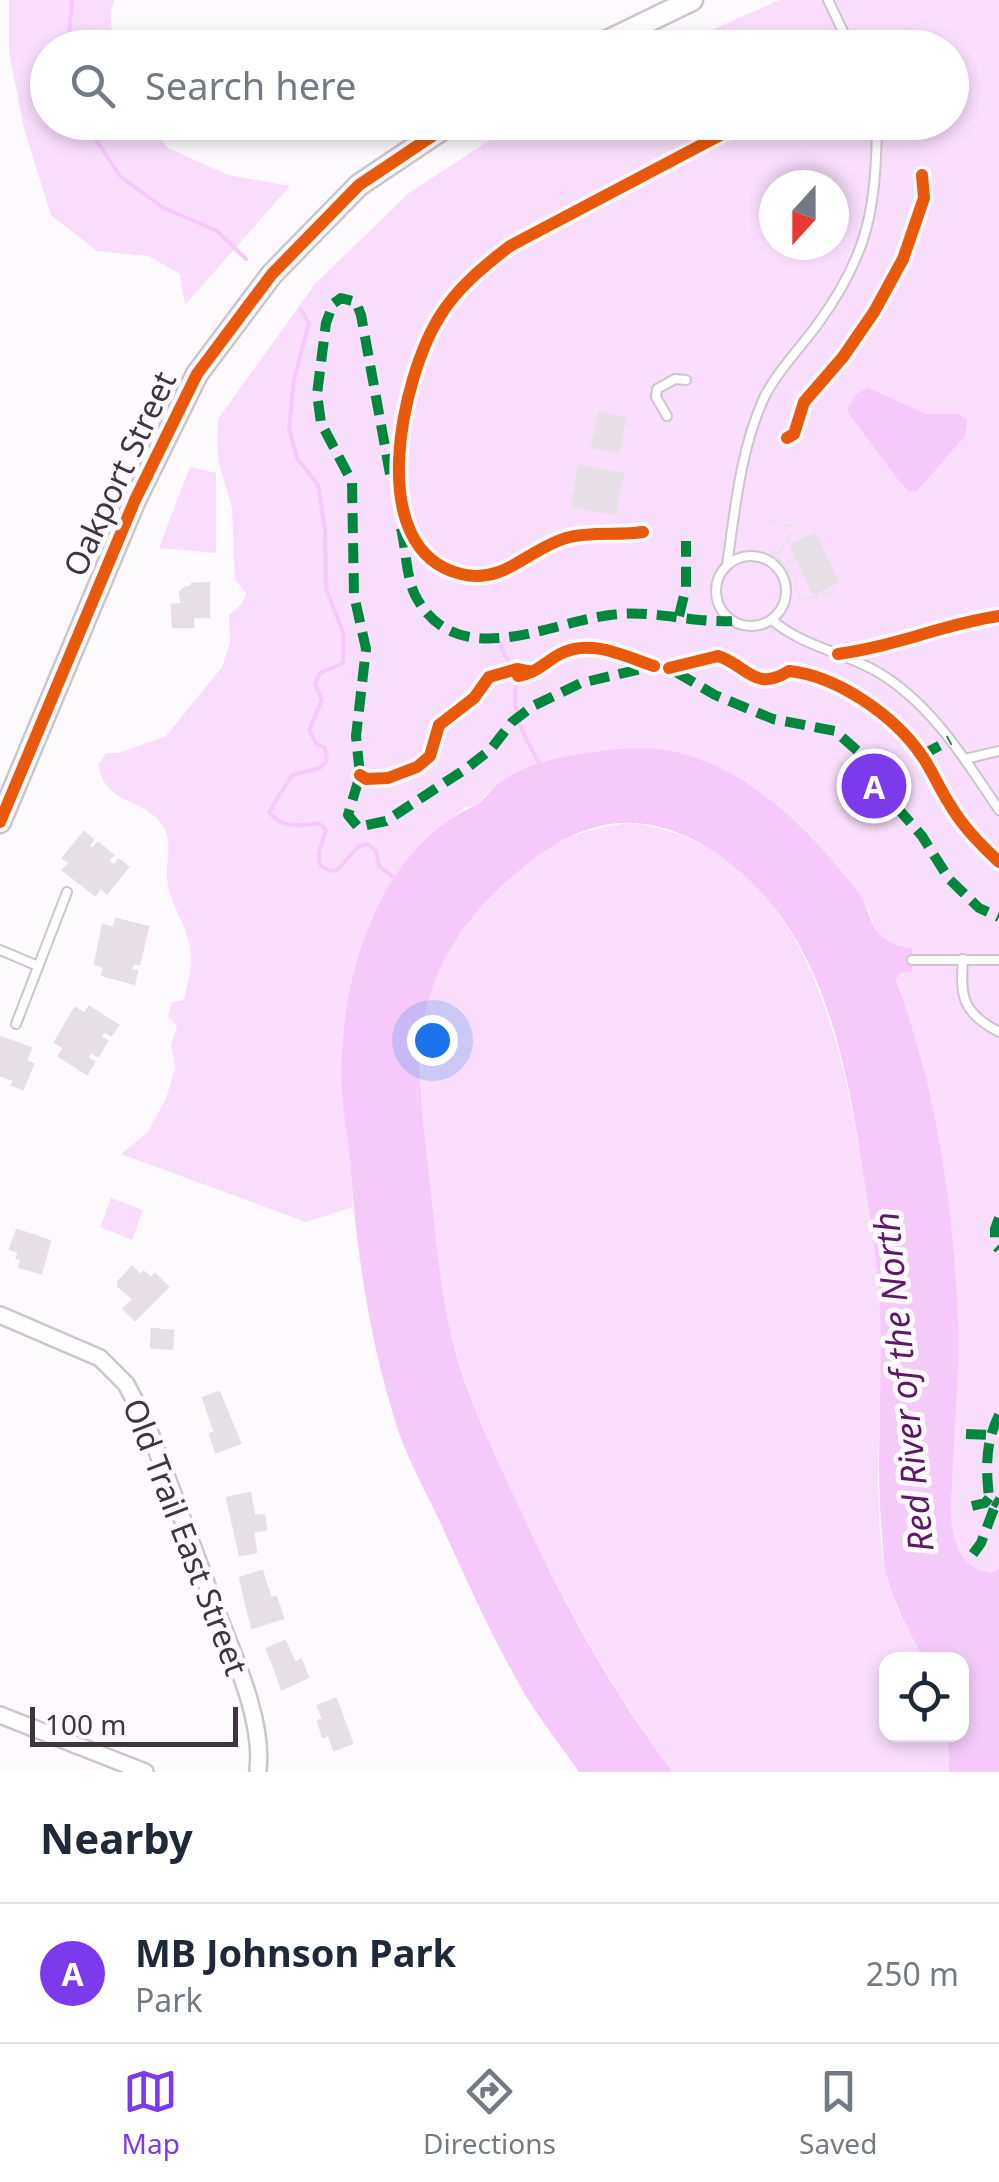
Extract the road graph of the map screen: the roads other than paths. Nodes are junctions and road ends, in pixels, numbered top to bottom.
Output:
1 (692, 0) edge
2 (828, 0) edge
3 (630, 30) edge
4 (842, 30) edge
5 (427, 140) edge
6 (876, 140) edge
7 (686, 380) dead end
8 (666, 416) dead end
9 (727, 566) junction
10 (772, 620) junction
11 (999, 751) edge
12 (965, 759) junction
13 (999, 810) edge
14 (0, 822) edge
15 (67, 892) dead end
16 (0, 950) edge
17 (964, 959) junction
18 (912, 960) dead end
19 (999, 960) edge
20 (38, 966) junction
21 (16, 1024) dead end
22 (999, 1032) edge
23 (0, 1316) edge
24 (0, 1714) edge
25 (258, 1771) edge
26 (145, 1772) edge

1 - 3 street
2 - 4 lane
5 - 14 street, Oakport Street
6 - 9 lane
7 - 8 lane
9 - 10 lane
9 - 10 lane
10 - 12 lane
11 - 12 lane
12 - 13 lane
15 - 20 lane
16 - 20 lane
17 - 18 lane
17 - 19 lane
17 - 22 lane
20 - 21 lane
23 - 25 street, Old Trail East Street
24 - 26 street

